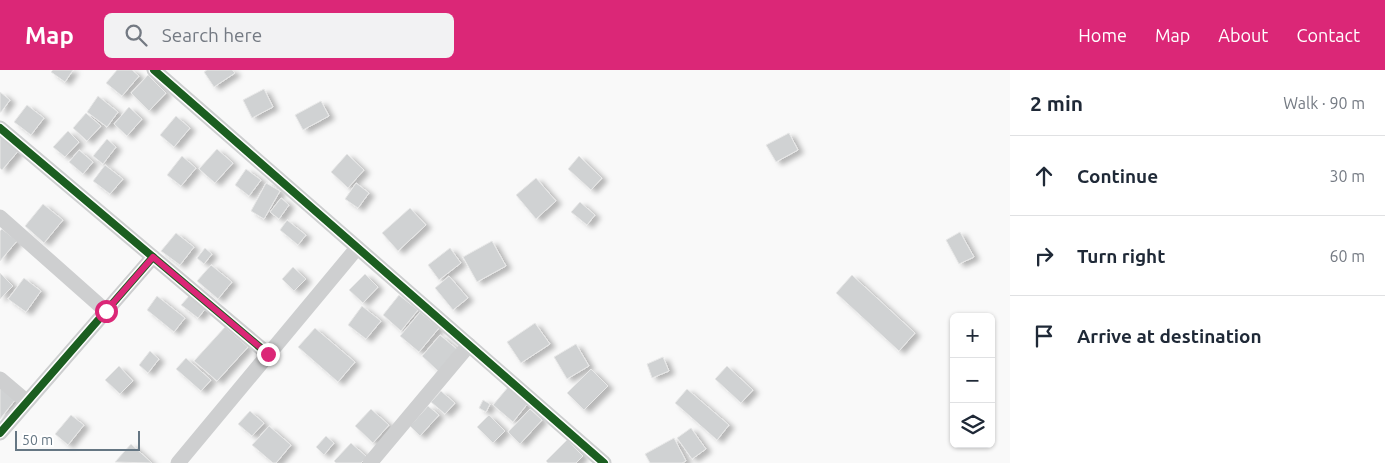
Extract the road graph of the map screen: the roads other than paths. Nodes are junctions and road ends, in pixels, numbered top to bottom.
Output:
1 (154, 70) edge
2 (0, 128) edge
3 (0, 217) edge
4 (357, 248) junction
5 (153, 257) junction
6 (106, 311) junction
7 (468, 345) junction
8 (268, 354) junction
9 (0, 379) edge
10 (26, 401) junction
11 (0, 433) edge
12 (178, 463) edge
13 (370, 463) edge
14 (604, 463) edge

1 - 4 street
2 - 5 street
3 - 6 street
4 - 7 street
4 - 8 street
5 - 6 street
5 - 8 street
6 - 10 street
7 - 13 street
7 - 14 street
8 - 12 street
9 - 10 street
10 - 11 street

